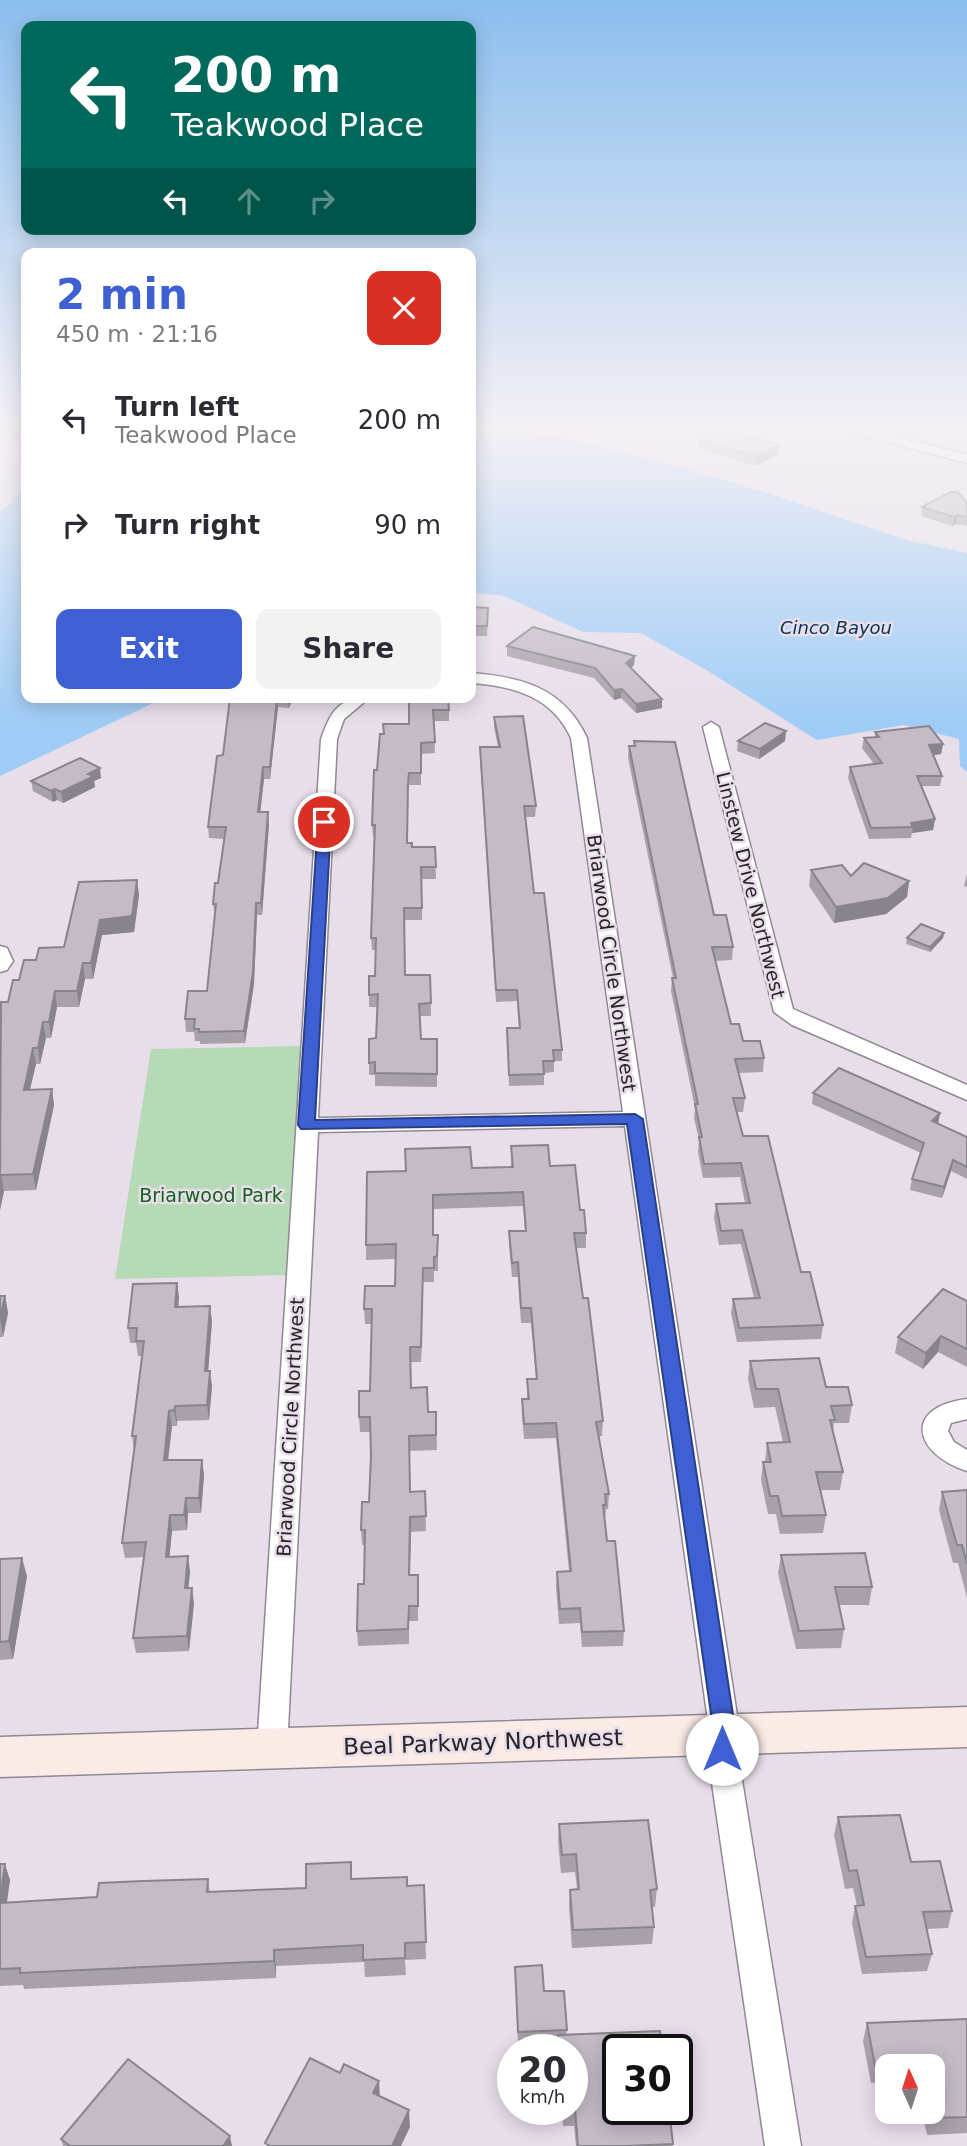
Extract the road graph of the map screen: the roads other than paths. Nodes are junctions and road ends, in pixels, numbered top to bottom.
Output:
1 (476, 679) edge
2 (354, 703) edge
3 (710, 727) dead end
4 (0, 952) edge
5 (0, 966) edge
6 (967, 1093) edge
7 (635, 1119) junction
8 (307, 1125) junction
9 (967, 1409) edge
10 (967, 1461) edge
11 (967, 1727) edge
12 (725, 1735) junction
13 (272, 1749) junction
14 (0, 1757) edge
15 (783, 2146) edge

1 - 7 street, Briarwood Circle Northwest
2 - 8 street, Briarwood Circle Northwest
3 - 6 street, Linstew Drive Northwest
4 - 5 street
7 - 8 street
7 - 12 street, Briarwood Circle Northwest
8 - 13 street, Briarwood Circle Northwest
9 - 10 street
11 - 12 main road, Beal Parkway Northwest
12 - 13 main road, Beal Parkway Northwest
12 - 15 street, Briarwood Circle Northwest
13 - 14 main road, Beal Parkway Northwest

